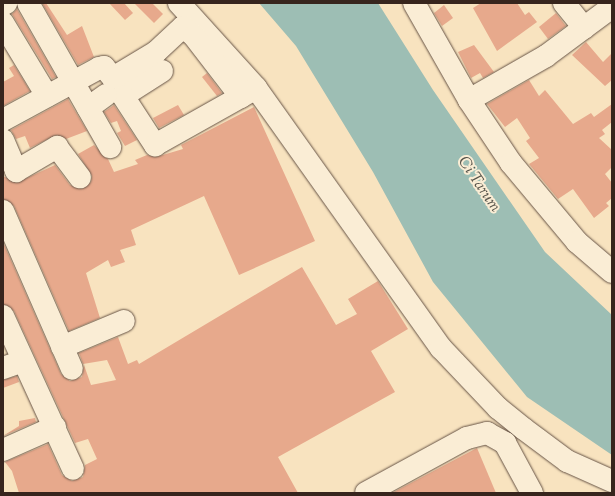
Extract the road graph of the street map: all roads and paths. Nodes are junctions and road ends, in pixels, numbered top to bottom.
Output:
1 (6, 3) edge
2 (28, 3) edge
3 (179, 3) edge
4 (414, 3) edge
5 (564, 3) edge
6 (3, 5) edge
7 (612, 7) edge
8 (584, 28) junction
9 (6, 33) edge
10 (162, 71) dead end
11 (73, 82) junction
12 (248, 93) junction
13 (106, 95) dead end
14 (47, 96) junction
15 (469, 100) junction
16 (88, 108) junction
17 (3, 120) edge
18 (3, 140) edge
19 (110, 147) dead end
20 (10, 173) edge
21 (80, 177) dead end
22 (3, 212) edge
23 (612, 272) edge
24 (3, 316) edge
25 (124, 322) dead end
26 (62, 347) junction
27 (13, 365) edge
28 (72, 369) dead end
29 (54, 427) junction
30 (3, 450) edge
31 (73, 469) dead end
32 (612, 481) edge
33 (366, 493) edge
34 (532, 493) edge

1 - 6 street
2 - 11 street
3 - 12 street
4 - 15 street
5 - 8 street
7 - 8 street
8 - 15 street
9 - 14 street
10 - 12 street
11 - 12 street
11 - 14 street
11 - 16 street
12 - 32 street
13 - 16 street
14 - 17 street
15 - 23 street
16 - 19 street
18 - 20 street
20 - 21 street
22 - 26 street
24 - 27 street
25 - 26 street
26 - 28 street
27 - 29 street
29 - 30 street
29 - 31 street
33 - 34 street

